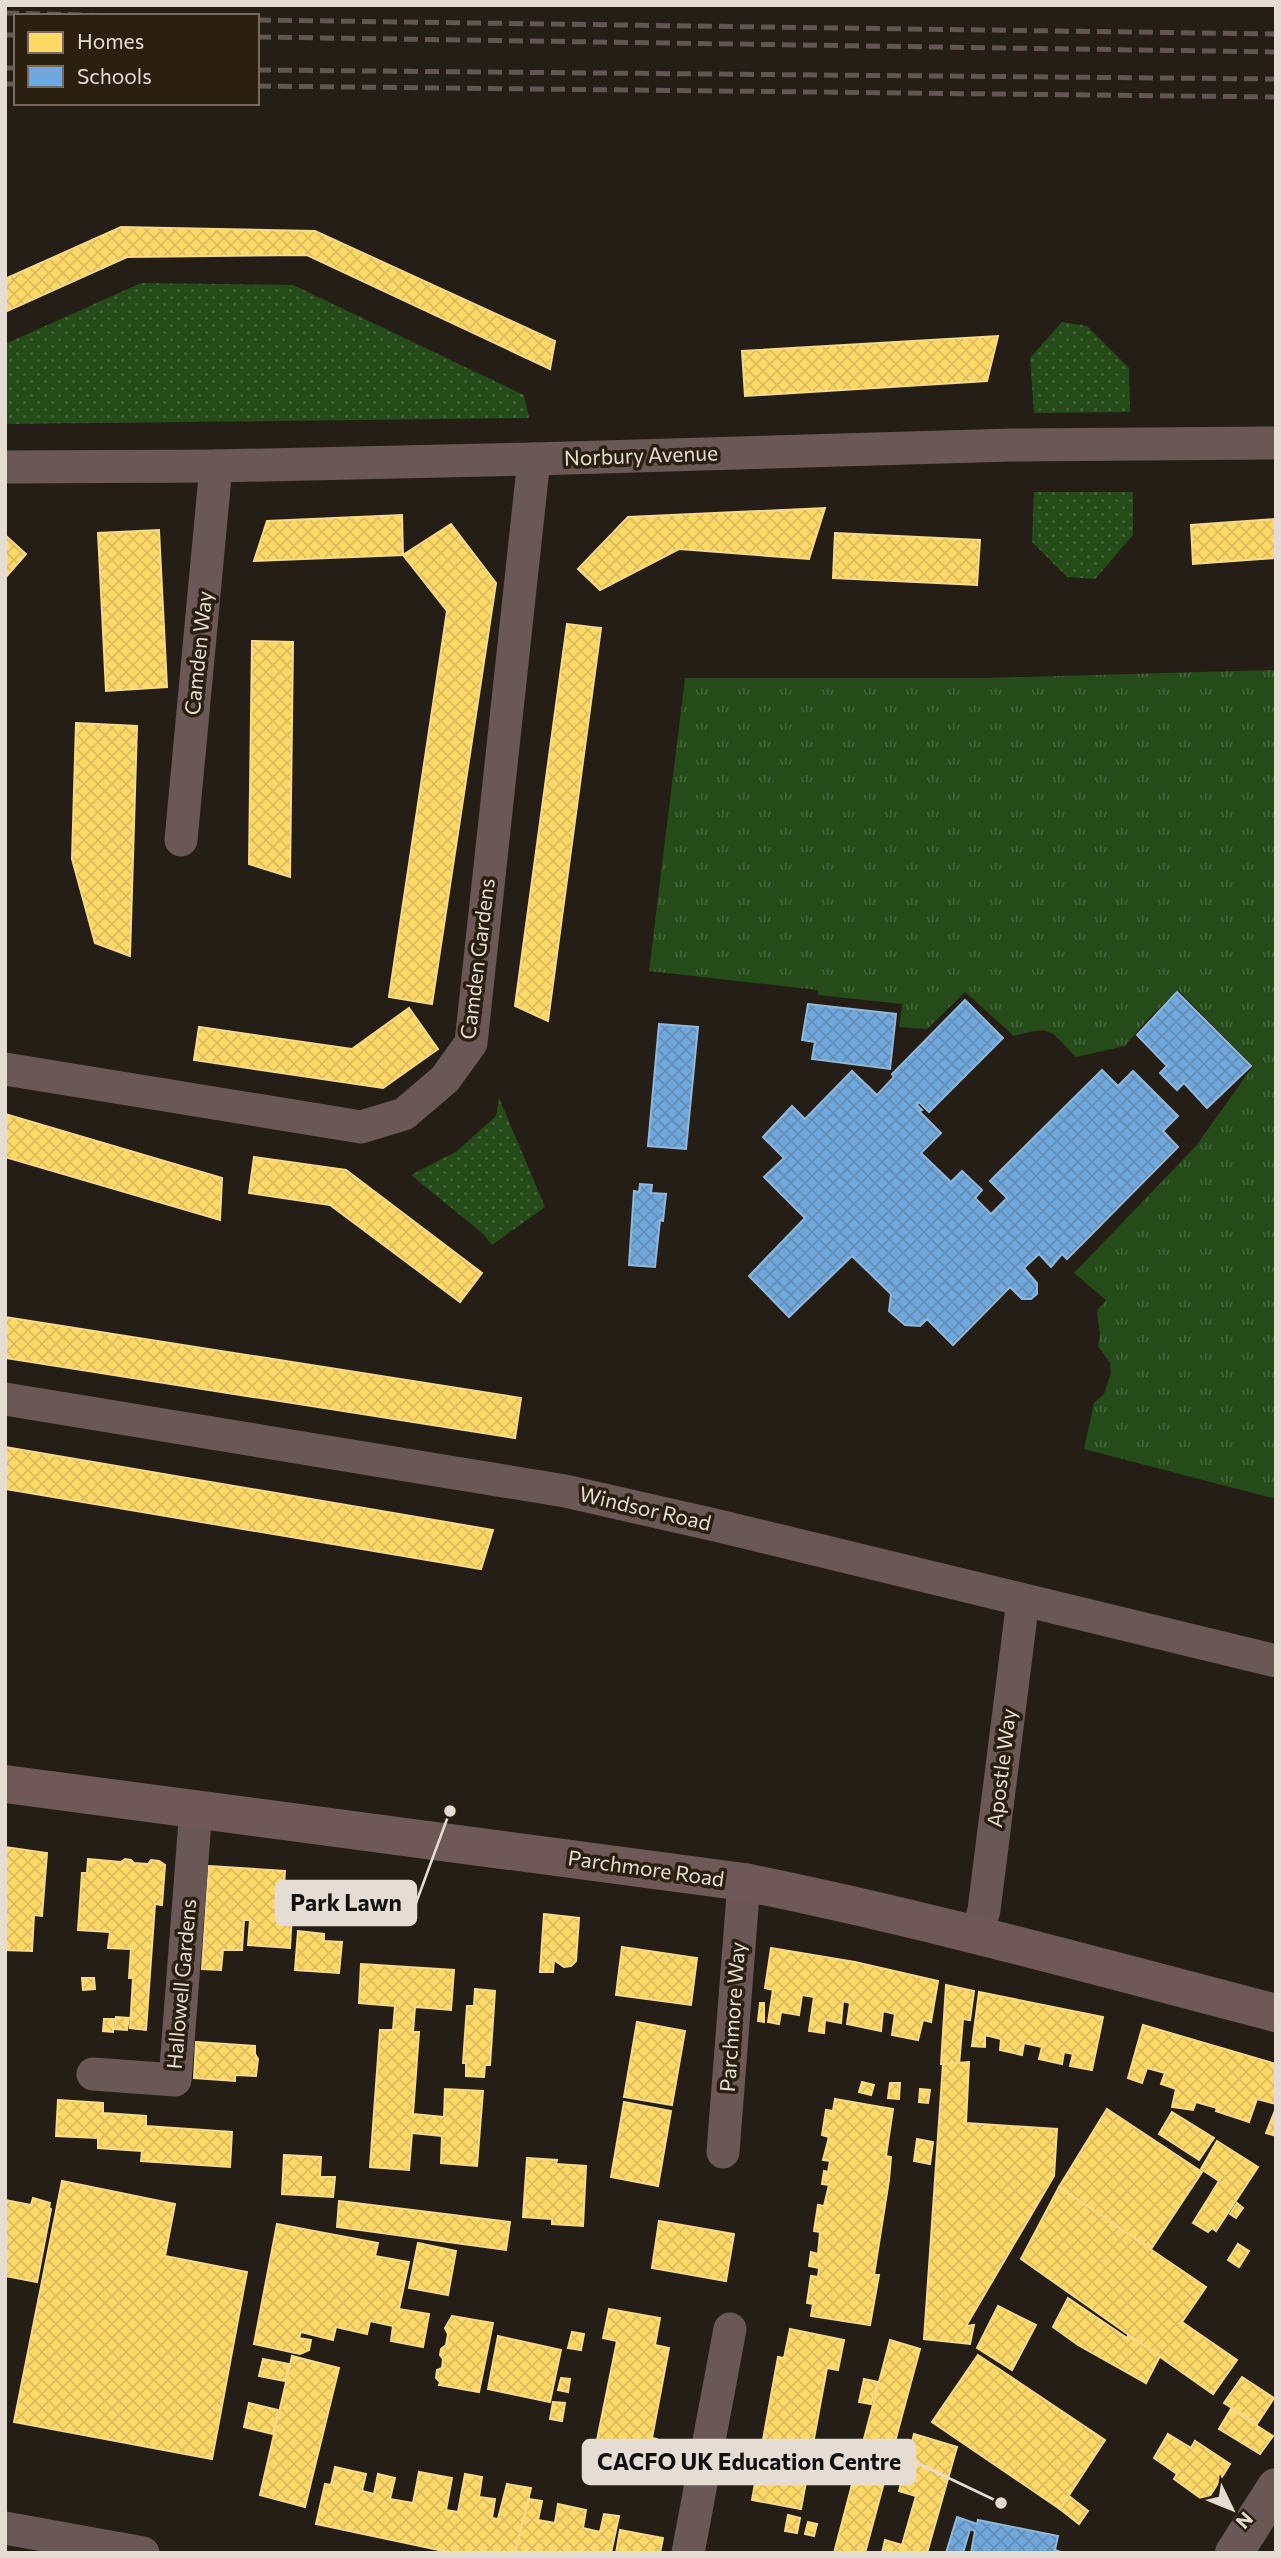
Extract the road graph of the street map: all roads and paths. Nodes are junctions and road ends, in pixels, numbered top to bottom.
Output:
1 (1276, 443) edge
2 (534, 459) junction
3 (216, 466) junction
4 (5, 467) edge
5 (181, 840) dead end
6 (5, 1069) edge
7 (5, 1399) edge
8 (1023, 1600) junction
9 (1276, 1661) edge
10 (5, 1783) edge
11 (196, 1808) junction
12 (744, 1882) junction
13 (977, 1934) junction
14 (1276, 2013) edge
15 (93, 2074) dead end
16 (723, 2152) dead end
17 (730, 2329) dead end
18 (1276, 2487) edge
19 (5, 2528) edge
20 (143, 2553) edge
21 (688, 2553) edge
22 (1234, 2553) edge

1 - 2 street, Norbury Avenue
2 - 3 street, Norbury Avenue
2 - 6 street, Camden Gardens
3 - 4 street, Norbury Avenue
3 - 5 street, Camden Way
7 - 8 street, Windsor Road
8 - 9 street, Windsor Road
8 - 13 street, Apostle Way
10 - 11 main road, Parchmore Road
11 - 12 main road, Parchmore Road
11 - 15 street, Hallowell Gardens
12 - 13 main road, Parchmore Road
12 - 16 street, Parchmore Way
13 - 14 main road, Parchmore Road
17 - 21 street
18 - 22 street
19 - 20 street

